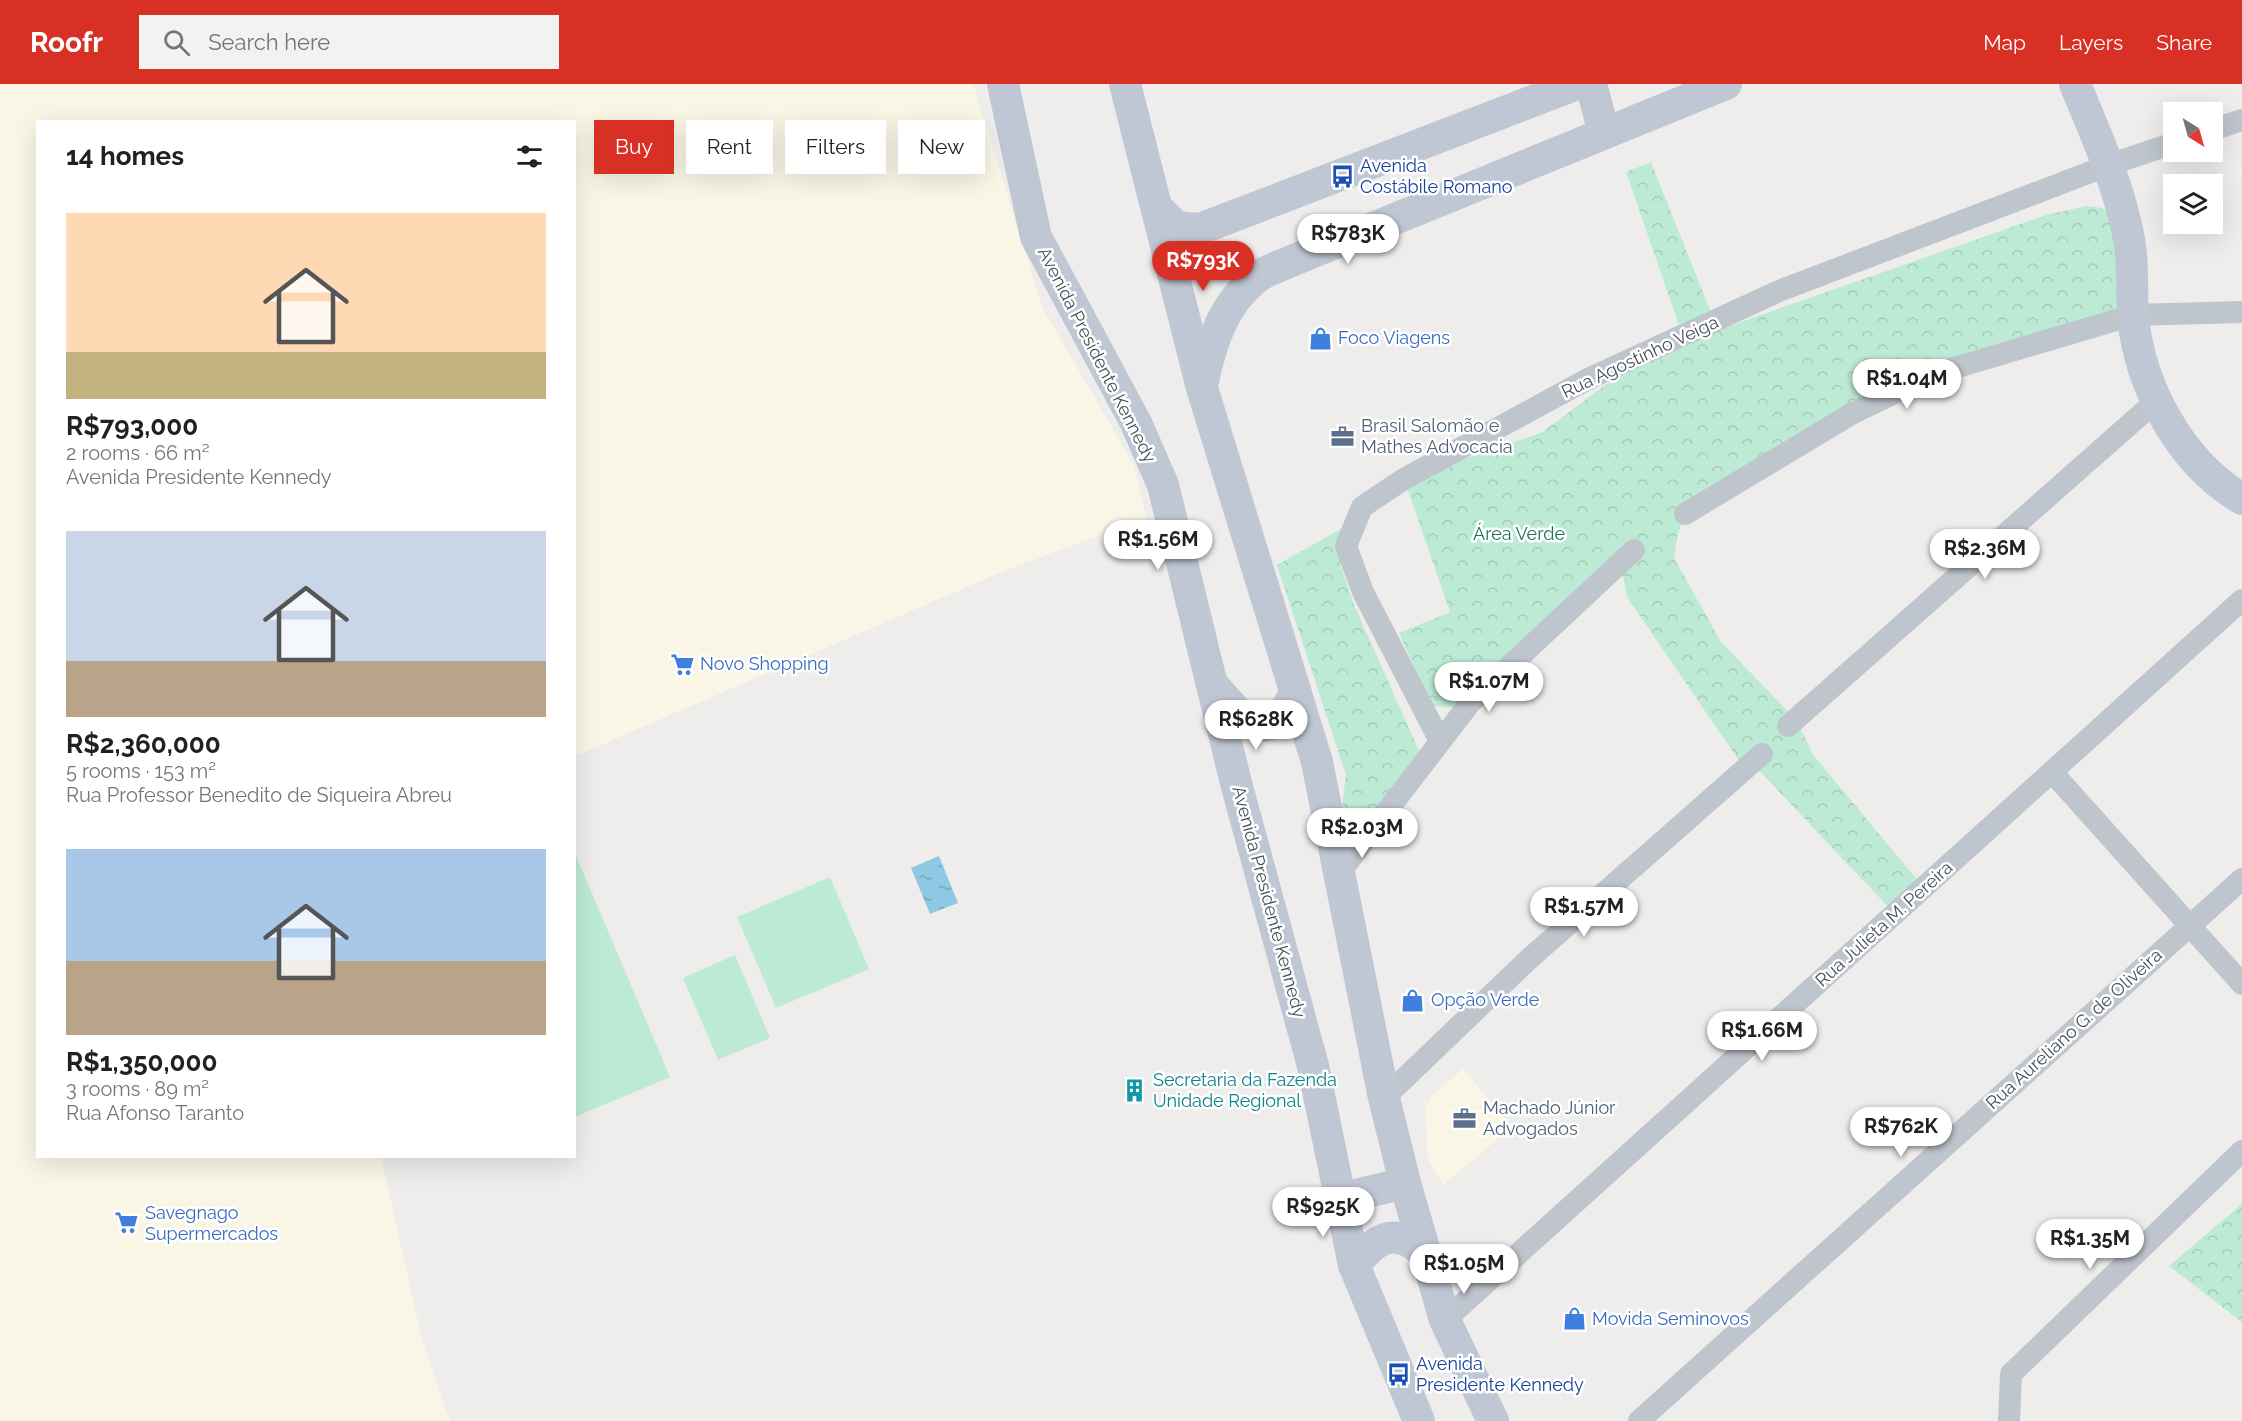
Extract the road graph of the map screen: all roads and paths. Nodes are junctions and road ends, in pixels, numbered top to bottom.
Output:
1 (1003, 84) edge
2 (1125, 84) edge
3 (1577, 84) edge
4 (1591, 84) edge
5 (1726, 84) edge
6 (2075, 84) edge
7 (2242, 120) edge
8 (2223, 126) edge
9 (1604, 134) junction
10 (2163, 147) edge
11 (2109, 165) junction
12 (1157, 208) junction
13 (2242, 312) edge
14 (2133, 315) junction
15 (1202, 388) junction
16 (2155, 402) junction
17 (2242, 499) edge
18 (1685, 514) dead end
19 (1634, 550) dead end
20 (2242, 600) edge
21 (1210, 682) junction
22 (1295, 692) junction
23 (1788, 726) dead end
24 (1440, 741) junction
25 (1762, 754) dead end
26 (2052, 772) junction
27 (1340, 872) junction
28 (2242, 879) edge
29 (2190, 926) junction
30 (2242, 984) edge
31 (1384, 1098) junction
32 (2242, 1151) edge
33 (1405, 1183) junction
34 (1339, 1199) junction
35 (1426, 1254) junction
36 (1354, 1265) junction
37 (1445, 1320) junction
38 (1419, 1421) edge
39 (1493, 1421) edge
40 (1639, 1421) edge
41 (2009, 1421) edge

1 - 21 main road, Avenida Presidente Kennedy
2 - 12 main road
3 - 12 main road
4 - 9 main road
5 - 9 main road
6 - 11 main road
7 - 8 street
9 - 15 main road
10 - 11 street, Rua Agostinho Veiga
11 - 14 main road
11 - 24 street, Rua Agostinho Veiga
12 - 15 main road
13 - 14 street
14 - 16 main road
14 - 18 street
15 - 22 main road
16 - 17 main road
16 - 23 street
19 - 24 street
20 - 26 street, Rua Julieta M. Pereira
21 - 22 main road
21 - 34 main road, Avenida Presidente Kennedy
22 - 27 main road
24 - 27 street
25 - 31 street
26 - 29 street
26 - 37 street, Rua Julieta M. Pereira
27 - 31 main road
28 - 29 street, Rua Aureliano G. de Oliveira
29 - 30 street
29 - 40 street, Rua Aureliano G. de Oliveira
31 - 33 main road
32 - 41 street
33 - 34 main road
33 - 35 main road
34 - 36 main road, Avenida Presidente Kennedy
35 - 36 main road
35 - 37 main road
36 - 38 main road, Avenida Presidente Kennedy
37 - 39 main road

